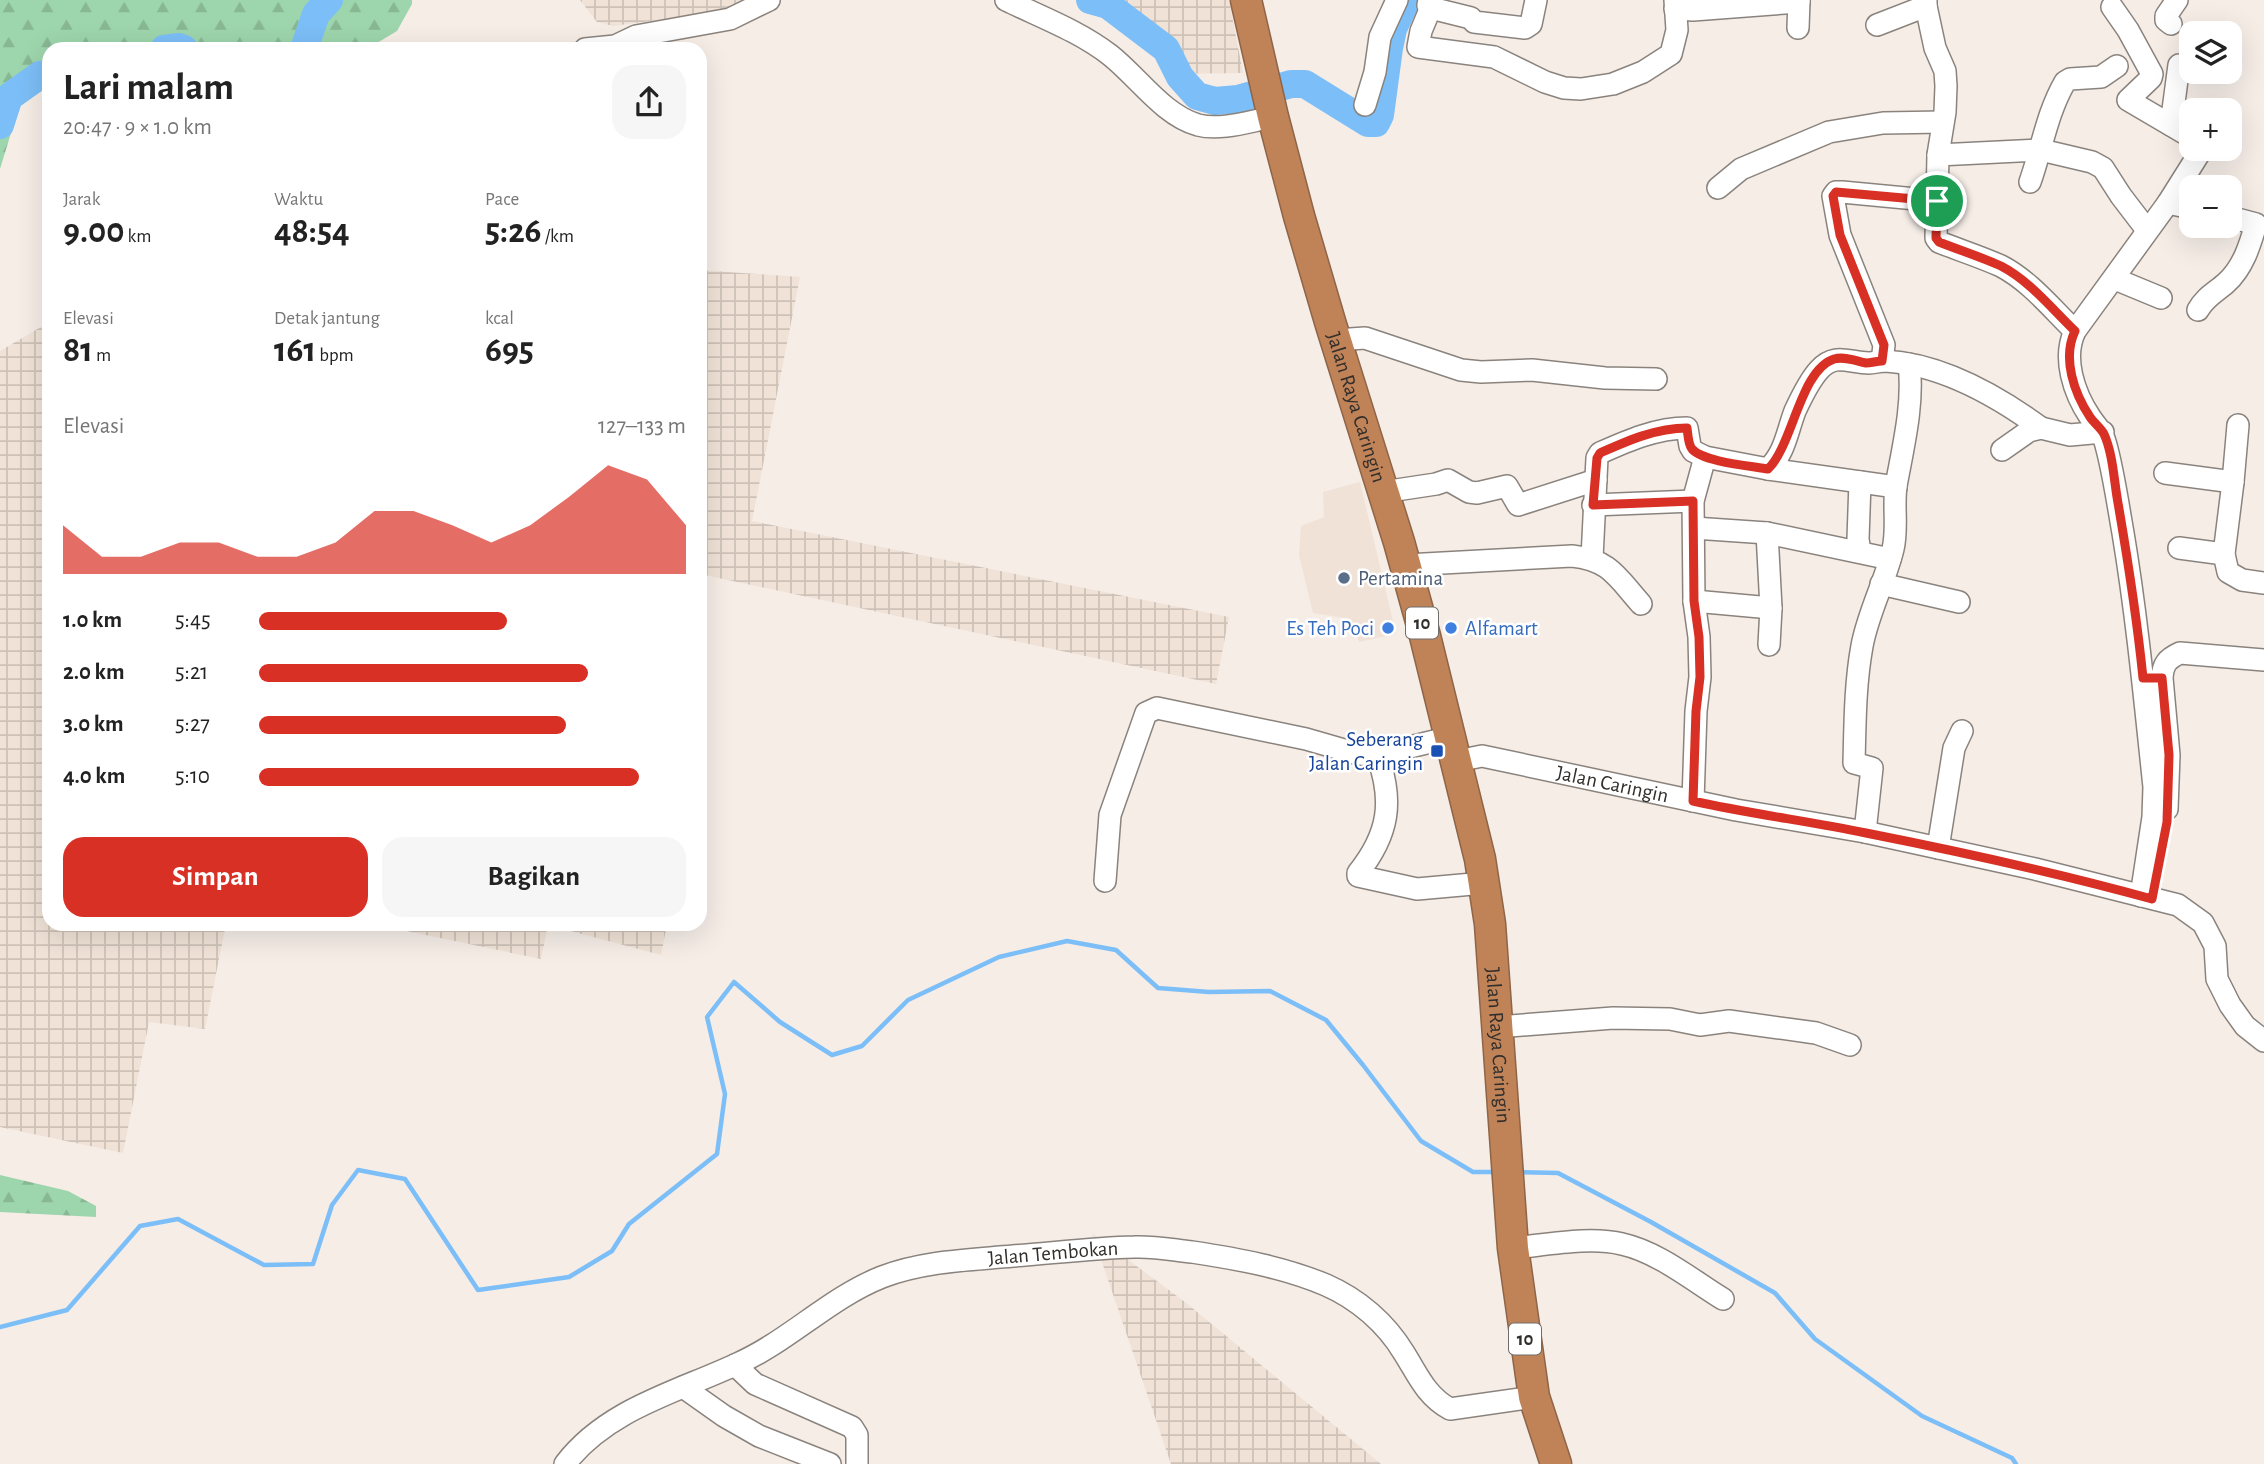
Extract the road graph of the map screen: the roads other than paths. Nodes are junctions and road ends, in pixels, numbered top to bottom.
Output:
1 (769, 0) edge
2 (1006, 0) edge
3 (1246, 0) edge
4 (1397, 0) edge
5 (1536, 0) edge
6 (1799, 1) edge
7 (1430, 3) edge
8 (1926, 3) edge
9 (1675, 4) edge
10 (2112, 8) dead end
11 (1472, 9) edge
12 (1877, 25) dead end
13 (1798, 28) dead end
14 (626, 42) edge
15 (2179, 65) dead end
16 (2117, 66) dead end
17 (1365, 104) dead end
18 (1272, 113) junction
19 (1943, 122) junction
20 (2171, 125) junction
21 (2179, 129) edge
22 (2041, 150) junction
23 (1938, 155) junction
24 (2194, 161) edge
25 (2030, 181) dead end
26 (1718, 188) dead end
27 (1937, 201) junction
28 (2168, 203) junction
29 (2179, 205) edge
30 (2242, 217) edge
31 (2260, 217) edge
32 (2147, 230) junction
33 (2115, 279) junction
34 (2161, 298) dead end
35 (2198, 310) dead end
36 (2075, 331) junction
37 (1337, 344) junction
38 (1882, 361) junction
39 (1909, 364) junction
40 (1656, 379) dead end
41 (2238, 425) dead end
42 (2040, 428) junction
43 (2103, 432) junction
44 (2002, 450) dead end
45 (1705, 457) junction
46 (1768, 469) junction
47 (2165, 473) dead end
48 (1596, 480) junction
49 (1860, 482) junction
50 (2233, 482) junction
51 (1896, 487) junction
52 (1383, 492) junction
53 (1693, 501) junction
54 (1593, 505) junction
55 (1694, 528) junction
56 (1767, 533) junction
57 (2179, 548) dead end
58 (1860, 552) junction
59 (2224, 554) junction
60 (1592, 558) junction
61 (1890, 559) junction
62 (1406, 565) junction
63 (2264, 583) edge
64 (1881, 584) junction
65 (1694, 601) junction
66 (1959, 602) dead end
67 (1641, 604) dead end
68 (1771, 608) junction
69 (1769, 645) dead end
70 (2264, 660) edge
71 (2152, 678) junction
72 (1962, 731) dead end
73 (1454, 749) junction
74 (1377, 755) junction
75 (1693, 801) junction
76 (1864, 832) junction
77 (1938, 848) junction
78 (1105, 881) dead end
79 (1484, 883) junction
80 (2147, 898) junction
81 (1497, 1027) junction
82 (2264, 1041) edge
83 (1850, 1045) dead end
84 (1513, 1248) junction
85 (1723, 1299) dead end
86 (741, 1371) junction
87 (683, 1387) junction
88 (1534, 1397) junction
89 (565, 1464) edge
90 (830, 1464) edge
91 (857, 1464) edge
92 (1556, 1464) edge

1 - 14 street
2 - 18 street
3 - 18 highway, Jalan Raya Caringin / 10
4 - 17 street
5 - 11 street
6 - 9 street
6 - 13 street
7 - 9 street
7 - 11 street
8 - 12 street
8 - 19 street
10 - 20 street
15 - 20 street
16 - 22 street
18 - 37 highway, Jalan Raya Caringin / 10
19 - 23 street
19 - 26 street
20 - 21 street
22 - 23 street
22 - 25 street
22 - 32 street
23 - 27 street
24 - 28 street
27 - 36 street
27 - 38 street
28 - 29 street
28 - 32 street
30 - 31 street
31 - 35 street
32 - 33 street
33 - 34 street
33 - 36 street
36 - 43 street
37 - 40 street
37 - 52 highway, Jalan Raya Caringin / 10
38 - 39 street
38 - 46 street
39 - 42 street
39 - 51 street
41 - 50 street
42 - 43 street
42 - 44 street
43 - 71 street
45 - 46 street
45 - 48 street
45 - 53 street
46 - 49 street
47 - 50 street
48 - 52 street
48 - 54 street
49 - 51 street
49 - 58 street
50 - 59 street
51 - 61 street
52 - 62 highway, Jalan Raya Caringin / 10
53 - 54 street
53 - 55 street
54 - 60 street
55 - 56 street
55 - 65 street
56 - 58 street
56 - 68 street
57 - 59 street
58 - 61 street
59 - 63 street
60 - 62 street
60 - 67 street
61 - 64 street
62 - 73 highway, Jalan Raya Caringin / 10
64 - 66 street
64 - 76 street
65 - 68 street
65 - 75 street
68 - 69 street
70 - 71 street
71 - 80 street
72 - 77 street
73 - 74 street
73 - 75 street, Jalan Caringin
73 - 79 highway, Jalan Raya Caringin / 10
74 - 78 street
74 - 79 street
75 - 76 street, Jalan Caringin
76 - 77 street, Jalan Caringin
77 - 80 street, Jalan Caringin
79 - 81 highway, Jalan Raya Caringin / 10
80 - 82 street, Jalan Caringin
81 - 83 street
81 - 84 highway, Jalan Raya Caringin / 10
84 - 85 street
84 - 88 highway, 10
86 - 87 street, Jalan Tembokan
86 - 88 street, Jalan Tembokan
86 - 91 street
87 - 89 street, Jalan Tembokan
87 - 90 street
88 - 92 highway, 10

